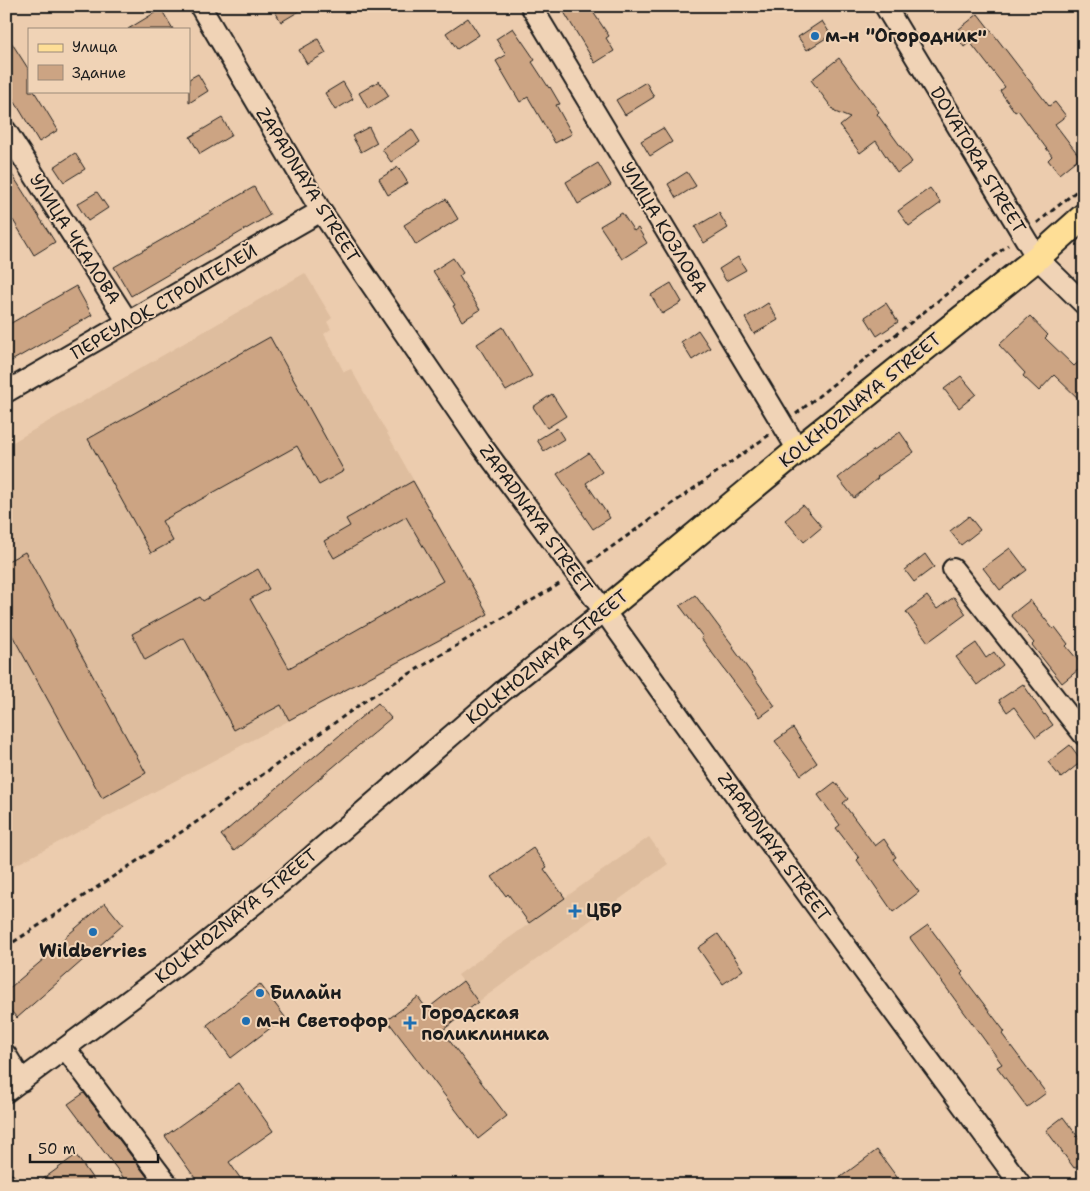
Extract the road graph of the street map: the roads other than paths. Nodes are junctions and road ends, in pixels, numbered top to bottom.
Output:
1 (200, 6) edge
2 (531, 6) edge
3 (885, 6) edge
4 (6, 131) edge
5 (321, 211) junction
6 (1084, 216) edge
7 (1037, 258) junction
8 (1084, 304) edge
9 (128, 322) junction
10 (6, 392) edge
11 (798, 450) junction
12 (953, 569) dead end
13 (604, 612) junction
14 (1084, 735) edge
15 (66, 1048) junction
16 (6, 1055) edge
17 (14, 1087) edge
18 (168, 1185) edge
19 (1021, 1185) edge

1 - 5 street, ZAPADNAYA STREET
2 - 11 street, УЛИЦА КОЗЛОВА
3 - 7 street, DOVATORA STREET
4 - 9 street, УЛИЦА ЧКАЛОВА
5 - 9 street, ПЕРЕУЛОК СТРОИТЕЛЕЙ
5 - 13 street, ZAPADNAYA STREET
6 - 7 main road, KOLKHOZNAYA STREET
7 - 8 street, DOVATORA STREET
7 - 11 main road, KOLKHOZNAYA STREET
9 - 10 street, ПЕРЕУЛОК СТРОИТЕЛЕЙ
11 - 13 main road, KOLKHOZNAYA STREET
12 - 14 street
13 - 15 street, KOLKHOZNAYA STREET
13 - 19 street, ZAPADNAYA STREET
15 - 17 street, KOLKHOZNAYA STREET
15 - 18 street
16 - 17 street

